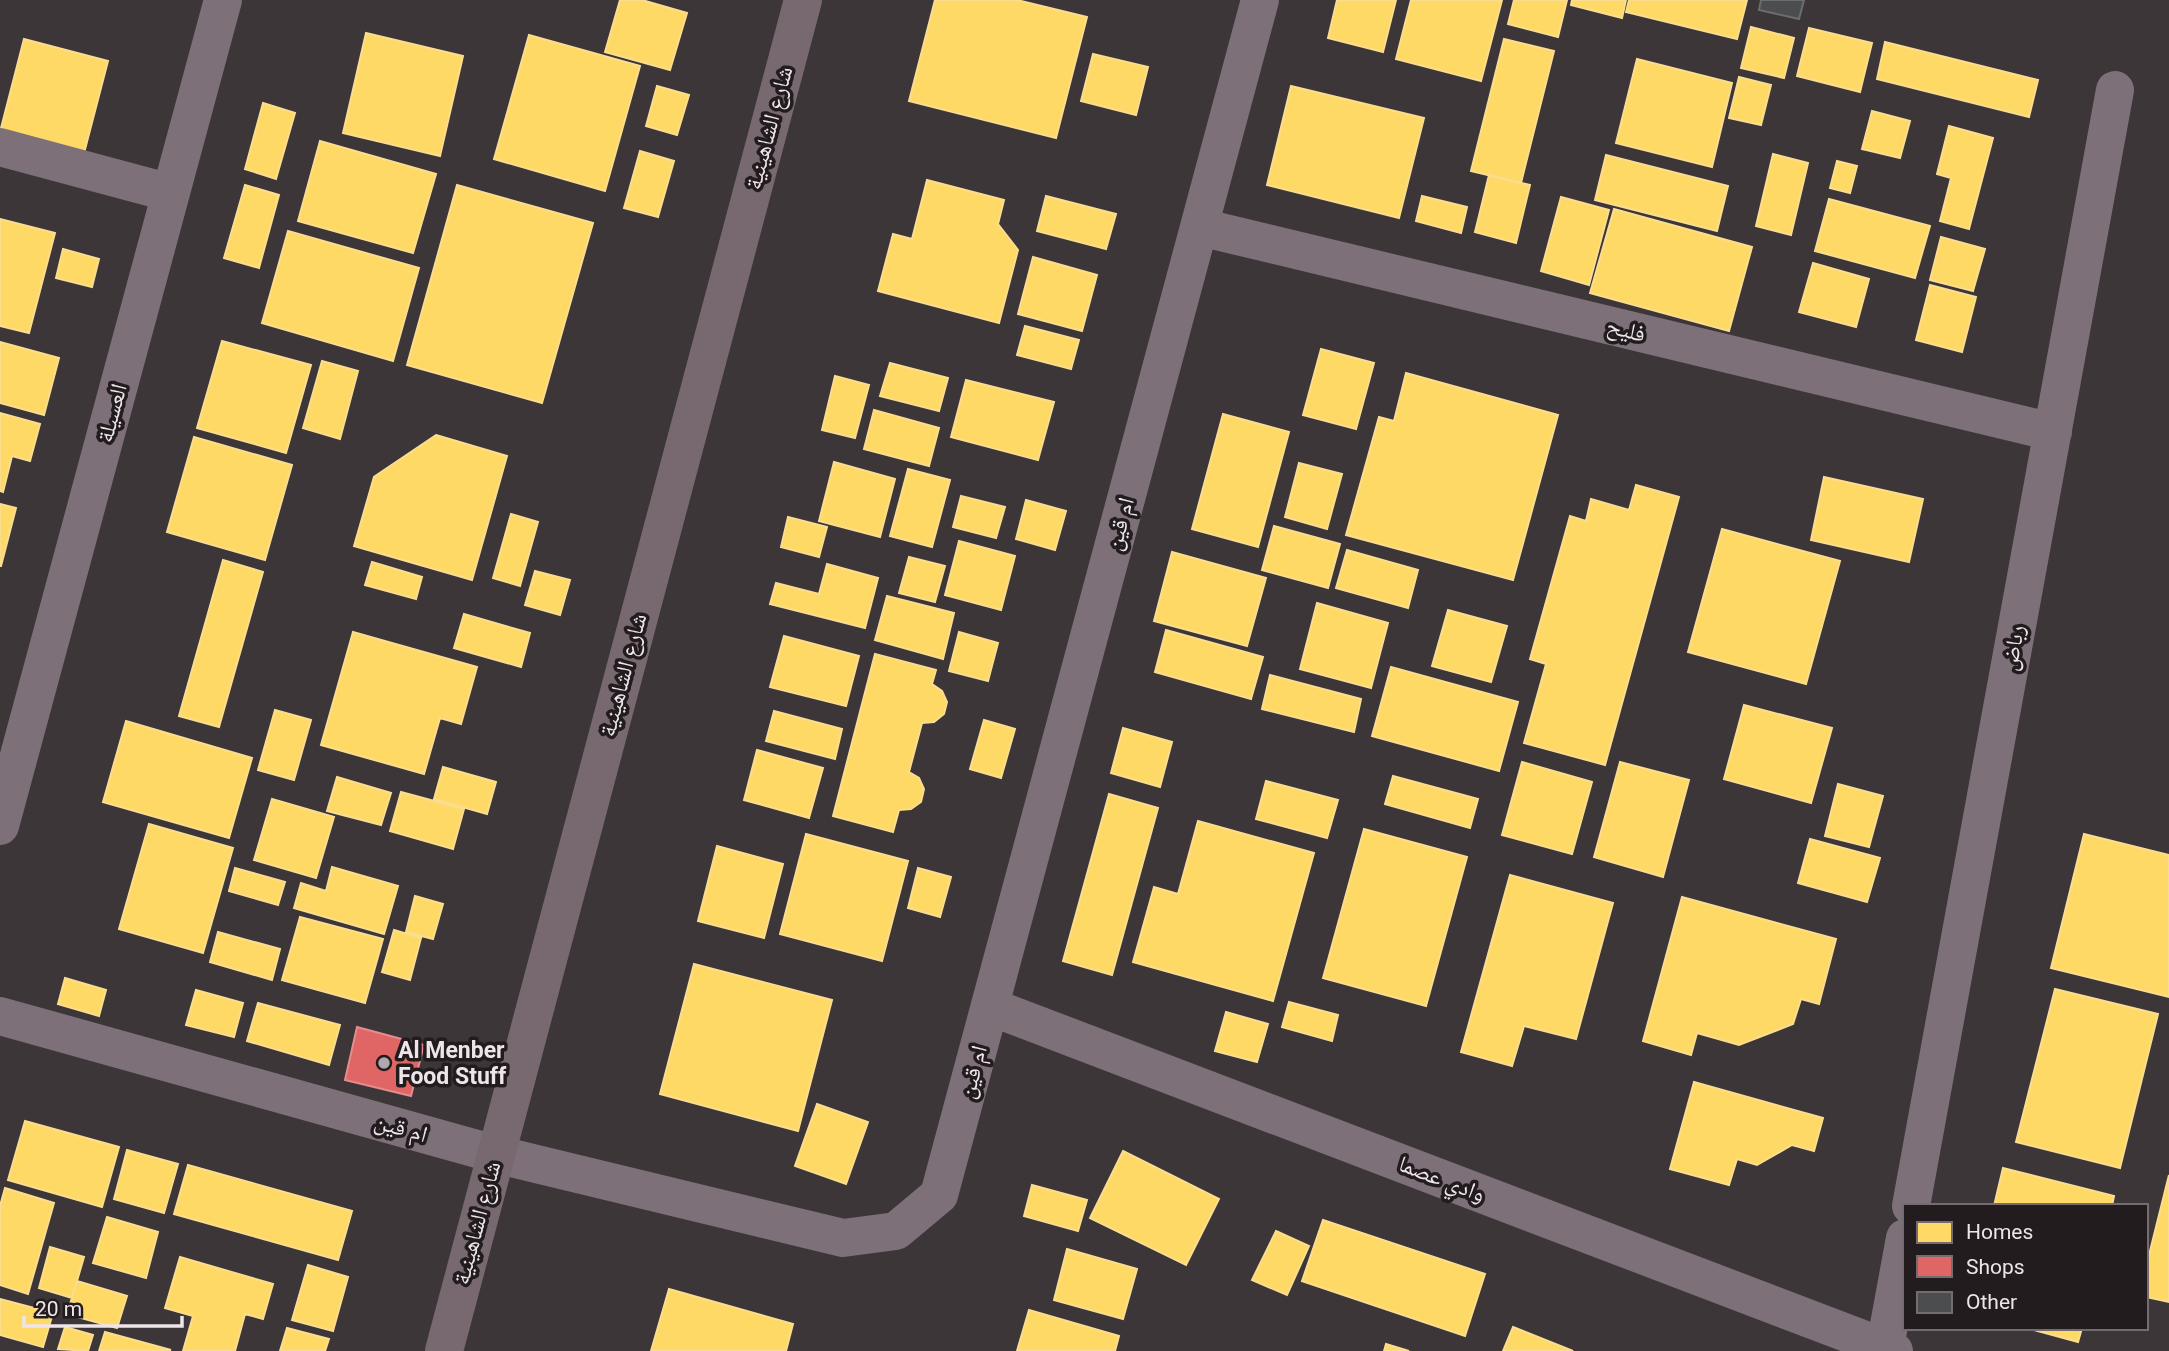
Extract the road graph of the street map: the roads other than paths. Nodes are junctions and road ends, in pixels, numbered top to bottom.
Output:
1 (223, 0) edge
2 (803, 0) edge
3 (1260, 0) edge
4 (2115, 90) dead end
5 (0, 147) edge
6 (171, 193) junction
7 (1200, 228) junction
8 (2053, 432) junction
9 (9, 757) edge
10 (0, 826) edge
11 (991, 1007) junction
12 (0, 1016) edge
13 (495, 1154) junction
14 (1911, 1204) edge
15 (1903, 1252) edge
16 (1889, 1349) edge
17 (444, 1351) edge

1 - 6 street, العسيلة
2 - 13 street, شارع الشاهينية
3 - 7 street, ام قين
4 - 8 street, رباض
5 - 6 street
6 - 9 street, العسيلة
7 - 8 street, فليح
7 - 11 street, ام قين
8 - 14 street, رباض
9 - 10 street, العسيلة
11 - 13 street, ام قين
11 - 16 street, وادي عصما
12 - 13 street, ام قين
13 - 17 street, شارع الشاهينية
15 - 16 street

